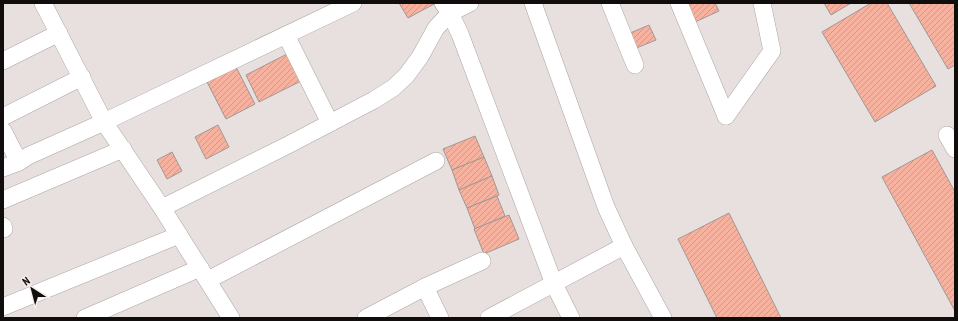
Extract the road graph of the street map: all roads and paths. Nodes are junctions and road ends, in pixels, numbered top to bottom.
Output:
1 (43, 3) edge
2 (353, 3) edge
3 (470, 3) edge
4 (533, 3) edge
5 (610, 3) edge
6 (679, 3) edge
7 (762, 3) edge
8 (446, 8) edge
9 (59, 33) junction
10 (286, 35) junction
11 (3, 61) edge
12 (635, 65) dead end
13 (82, 77) junction
14 (3, 117) edge
15 (104, 122) junction
16 (330, 123) junction
17 (3, 131) edge
18 (123, 149) junction
19 (436, 160) dead end
20 (19, 162) junction
21 (3, 168) edge
22 (3, 200) edge
23 (162, 208) junction
24 (179, 235) junction
25 (624, 246) junction
26 (482, 261) dead end
27 (204, 274) junction
28 (554, 284) junction
29 (425, 287) junction
30 (3, 307) edge
31 (225, 316) edge
32 (86, 318) edge
33 (366, 318) edge
34 (440, 318) edge
35 (489, 318) edge
36 (571, 318) edge
37 (663, 318) edge

1 - 9 street
2 - 10 street
3 - 8 street
4 - 25 street
5 - 12 street
6 - 7 street
8 - 16 street
8 - 28 street
9 - 11 street
9 - 13 street
10 - 15 street
10 - 16 street
13 - 14 street
13 - 15 street
15 - 18 street
15 - 20 street
16 - 23 street
17 - 20 street
18 - 22 street
18 - 23 street
19 - 27 street
20 - 21 street
23 - 24 street
24 - 27 street
24 - 30 street
25 - 28 street
25 - 37 street
26 - 29 street
27 - 31 street
27 - 32 street
28 - 35 street
28 - 36 street
29 - 33 street
29 - 34 street

